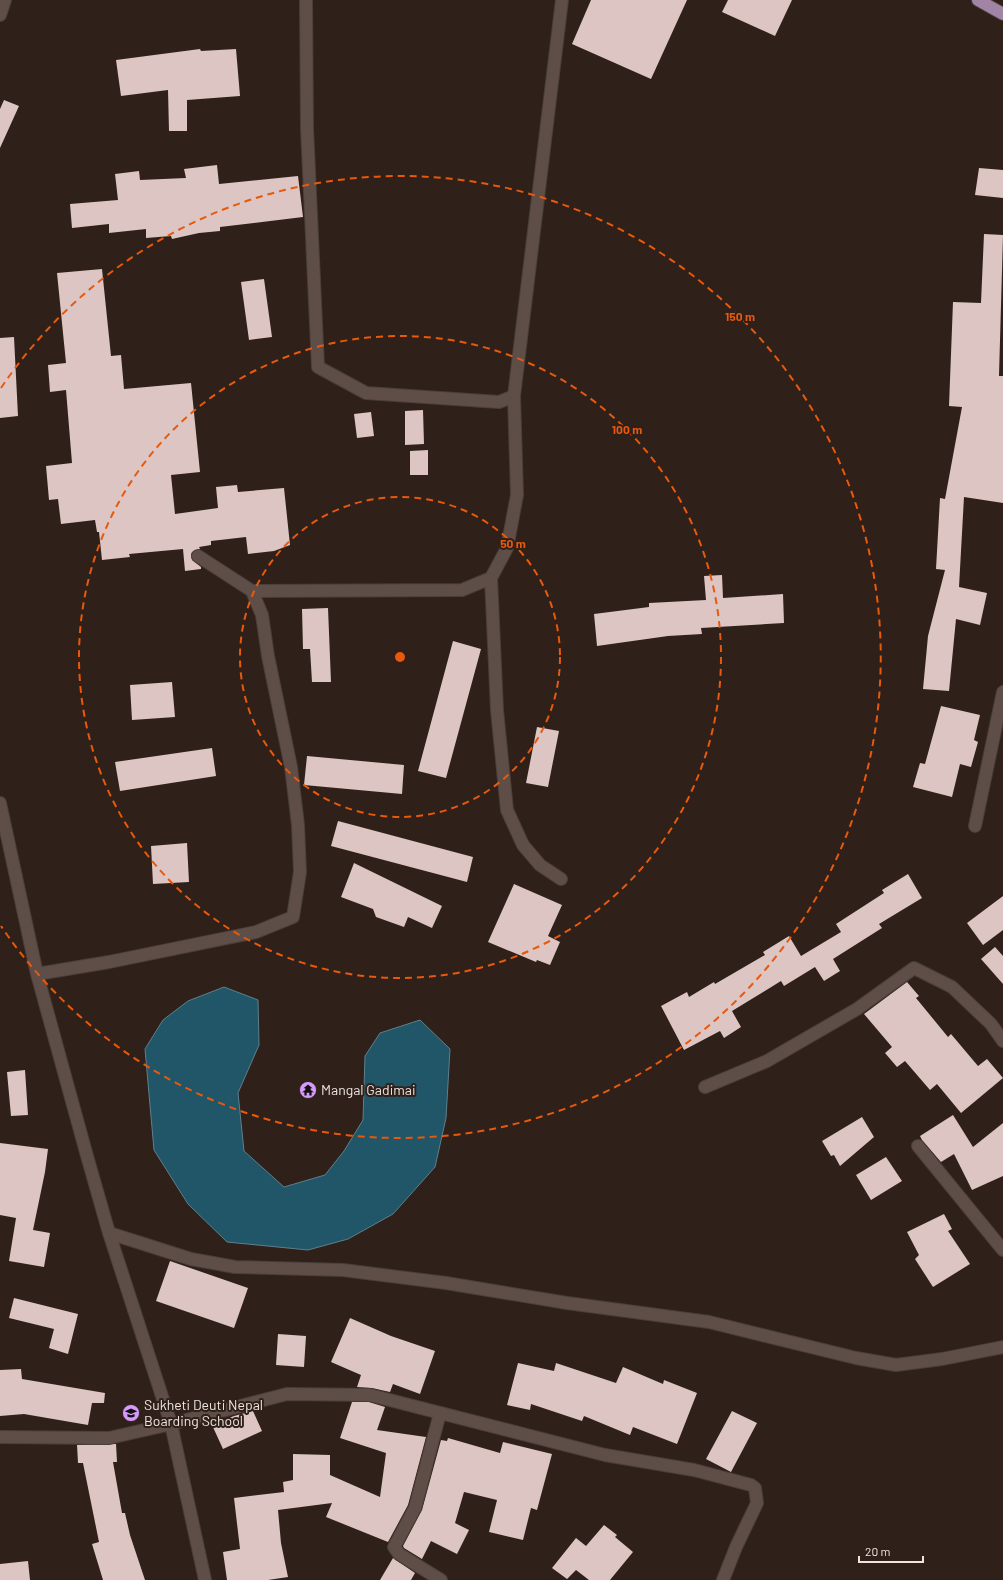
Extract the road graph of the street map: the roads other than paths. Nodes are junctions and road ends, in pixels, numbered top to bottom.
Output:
1 (5, 0) edge
2 (306, 0) edge
3 (562, 0) edge
4 (978, 0) edge
5 (1003, 14) edge
6 (0, 15) edge
7 (514, 396) junction
8 (198, 556) dead end
9 (491, 578) junction
10 (252, 590) junction
11 (1003, 692) edge
12 (0, 803) edge
13 (975, 826) dead end
14 (561, 879) dead end
15 (37, 974) junction
16 (1003, 1041) edge
17 (705, 1087) dead end
18 (918, 1146) dead end
19 (109, 1233) junction
20 (1003, 1250) edge
21 (1003, 1347) edge
22 (440, 1413) junction
23 (172, 1424) junction
24 (0, 1437) edge
25 (205, 1580) edge
26 (441, 1580) edge
27 (723, 1580) edge

1 - 6 street
2 - 7 street
3 - 7 street
4 - 5 main road
7 - 9 street
8 - 10 street
9 - 10 street
9 - 14 street
10 - 15 street
11 - 13 street
12 - 15 street
15 - 19 street
16 - 17 street
18 - 20 street
19 - 21 street
19 - 23 street
22 - 23 street
22 - 26 street
22 - 27 street
23 - 24 street
23 - 25 street

